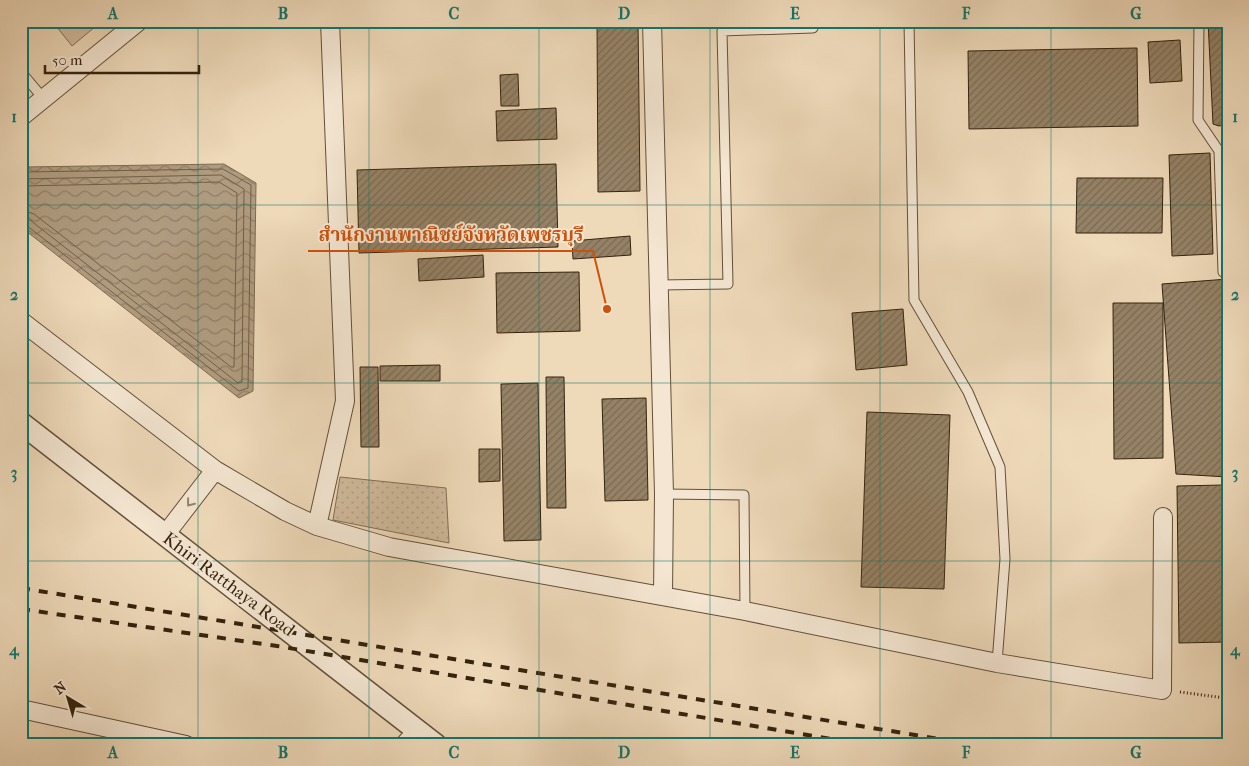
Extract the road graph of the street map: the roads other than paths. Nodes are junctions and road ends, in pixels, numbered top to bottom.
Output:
1 (139, 21) edge
2 (330, 21) edge
3 (652, 21) edge
4 (909, 21) edge
5 (1199, 21) edge
6 (813, 28) dead end
7 (21, 72) edge
8 (43, 98) junction
9 (21, 116) edge
10 (1223, 272) dead end
11 (659, 285) junction
12 (21, 321) edge
13 (21, 423) edge
14 (216, 470) junction
15 (664, 494) junction
16 (1163, 517) dead end
17 (317, 526) junction
18 (165, 535) junction
19 (663, 596) junction
20 (745, 611) junction
21 (997, 663) junction
22 (24, 715) edge
23 (411, 738) edge
24 (156, 742) edge
25 (186, 745) edge
26 (436, 745) edge

1 - 8 street
2 - 17 street
3 - 11 street
4 - 21 lane
5 - 10 lane
6 - 11 lane
7 - 8 lane
8 - 9 street
11 - 15 street
12 - 14 street
13 - 18 street, Khiri Ratthaya Road
14 - 17 street
14 -> 18 street
15 - 19 street
15 - 20 lane
16 - 21 street
17 - 19 street
18 - 23 street, Khiri Ratthaya Road
19 - 20 street
20 - 21 street
22 - 24 street
23 - 26 street, Khiri Ratthaya Road
24 - 25 street

